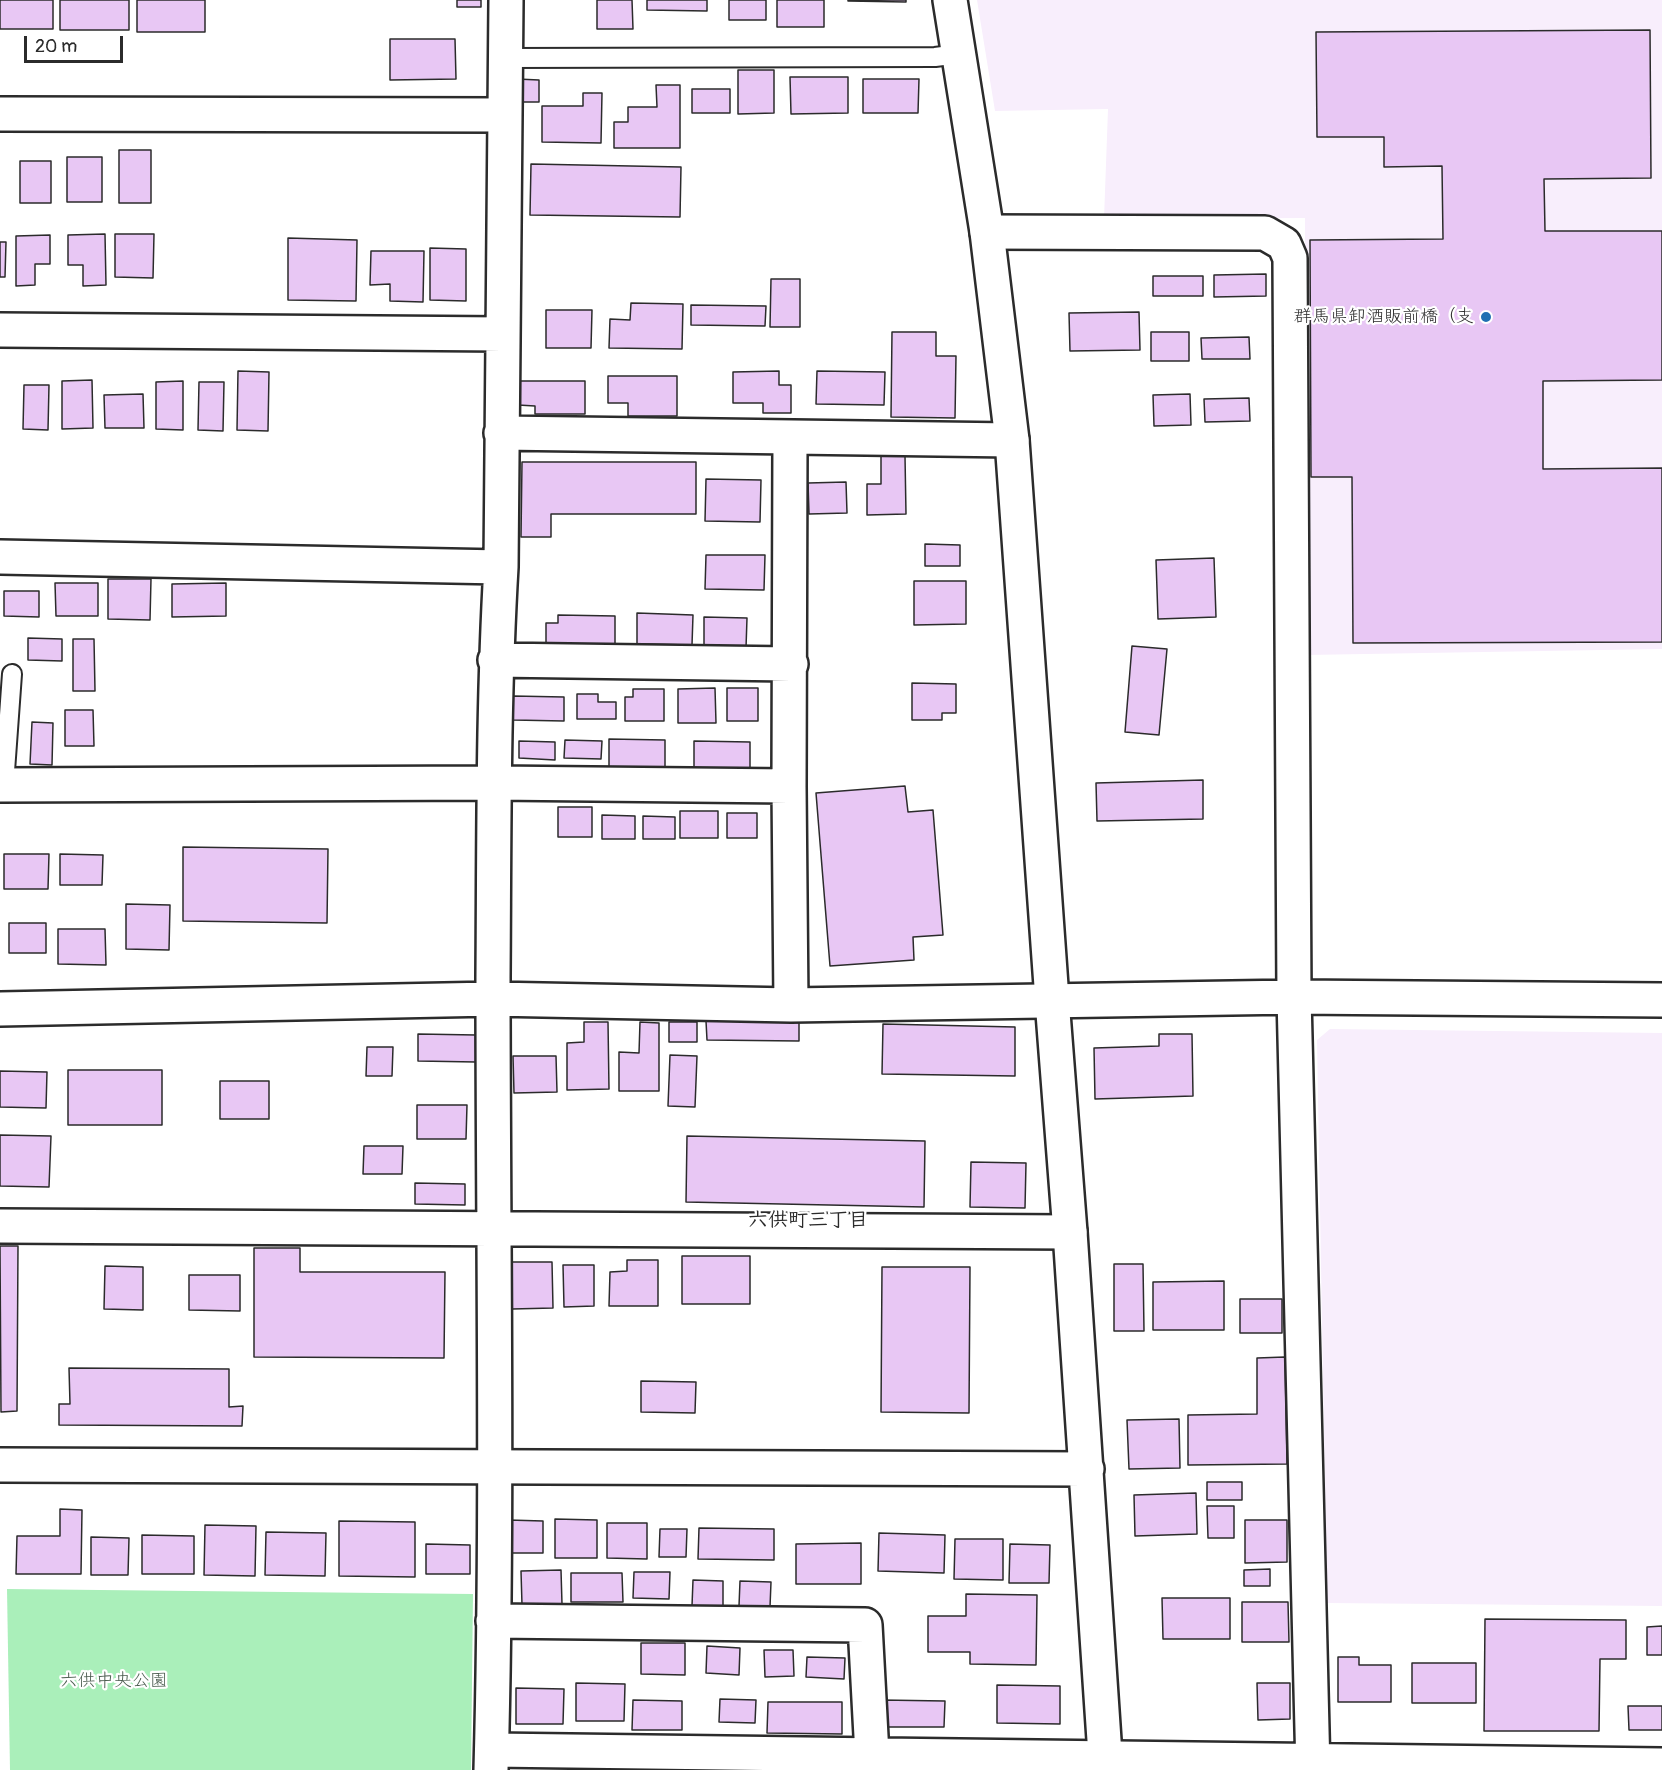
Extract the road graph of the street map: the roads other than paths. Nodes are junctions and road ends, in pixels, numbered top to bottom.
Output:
1 (506, 0) edge
2 (950, 0) edge
3 (959, 54) junction
4 (507, 58) junction
5 (0, 114) edge
6 (505, 115) junction
7 (987, 232) junction
8 (0, 330) edge
9 (503, 334) junction
10 (501, 433) junction
11 (790, 436) junction
12 (1012, 440) junction
13 (0, 557) edge
14 (501, 567) junction
15 (495, 660) junction
16 (790, 664) junction
17 (12, 674) dead end
18 (494, 783) junction
19 (2, 785) edge
20 (789, 786) junction
21 (1294, 998) junction
22 (493, 999) junction
23 (1052, 1000) junction
24 (1662, 1000) edge
25 (791, 1005) junction
26 (0, 1009) edge
27 (0, 1226) edge
28 (493, 1229) junction
29 (1070, 1232) junction
30 (0, 1465) edge
31 (494, 1465) junction
32 (1086, 1469) junction
33 (493, 1621) junction
34 (872, 1755) junction
35 (492, 1760) edge
36 (1105, 1763) edge
37 (1662, 1765) edge
38 (1313, 1766) edge

1 - 4 street
2 - 3 street
3 - 4 lane
3 - 7 street
4 - 6 street
5 - 6 street
6 - 9 street
7 - 12 street
7 - 21 street
8 - 9 street
9 - 10 street
10 - 11 street
10 - 14 street
11 - 12 street
11 - 16 street
12 - 23 street
13 - 14 street
14 - 15 street
15 - 16 street
15 - 18 street
16 - 20 street
17 - 19 lane
18 - 19 street
18 - 20 street
18 - 22 street
20 - 25 street
21 - 23 street
21 - 24 street
21 - 38 street
22 - 25 street
22 - 26 street
22 - 28 street
23 - 25 street
23 - 29 street
27 - 28 street
28 - 29 street
28 - 31 street
29 - 32 street
30 - 31 street
31 - 32 street
31 - 33 street
32 - 36 street
33 - 34 street
33 - 35 street
34 - 35 street
34 - 36 street
36 - 38 street
37 - 38 street

